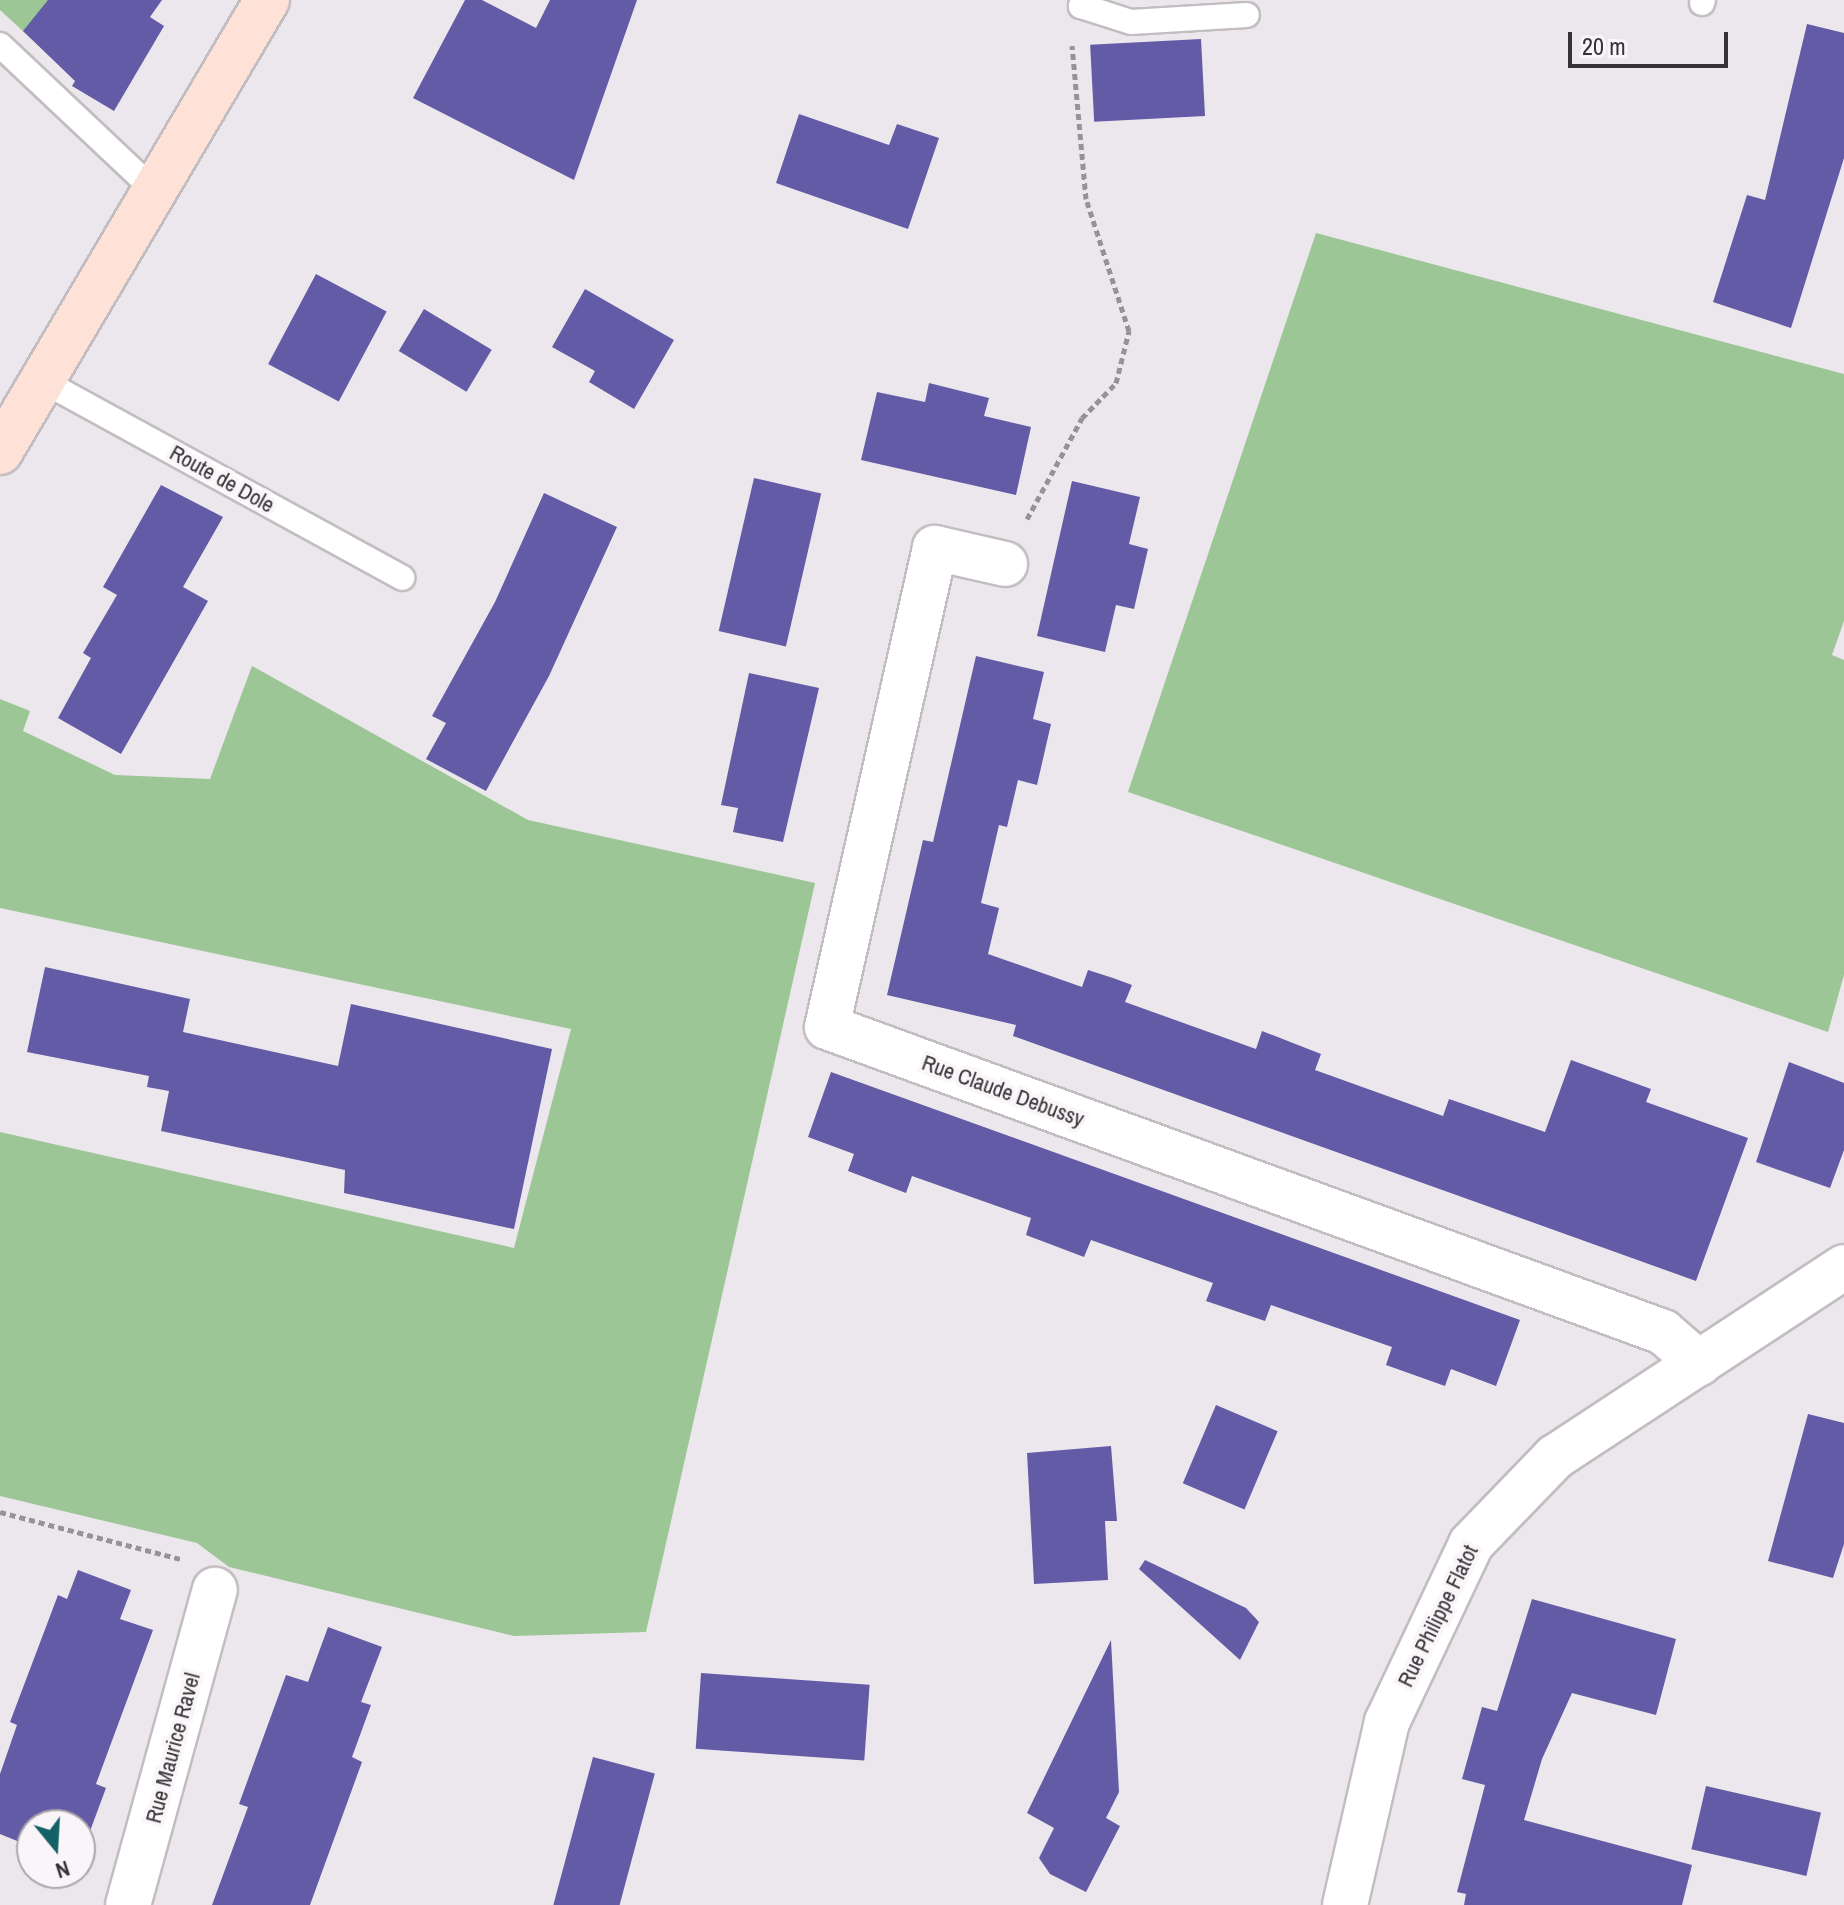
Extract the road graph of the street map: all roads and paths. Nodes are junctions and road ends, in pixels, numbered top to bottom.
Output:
1 (267, 0) edge
2 (1082, 3) edge
3 (1247, 15) dead end
4 (0, 45) edge
5 (154, 190) junction
6 (41, 380) junction
7 (0, 452) edge
8 (1005, 564) joint
9 (402, 578) dead end
10 (1844, 1267) edge
11 (1699, 1363) junction
12 (0, 1512) edge
13 (215, 1590) joint
14 (128, 1905) edge
15 (1345, 1905) edge

1 - 5 main road
2 - 3 lane
2 - 8 path
4 - 5 lane
5 - 6 main road
6 - 7 main road
6 - 9 lane, Route de Dole
8 - 11 street, Rue Claude Debussy
10 - 11 street, Rue Philippe Flatot
11 - 15 street, Rue Philippe Flatot
12 - 13 path
13 - 14 street, Rue Maurice Ravel

